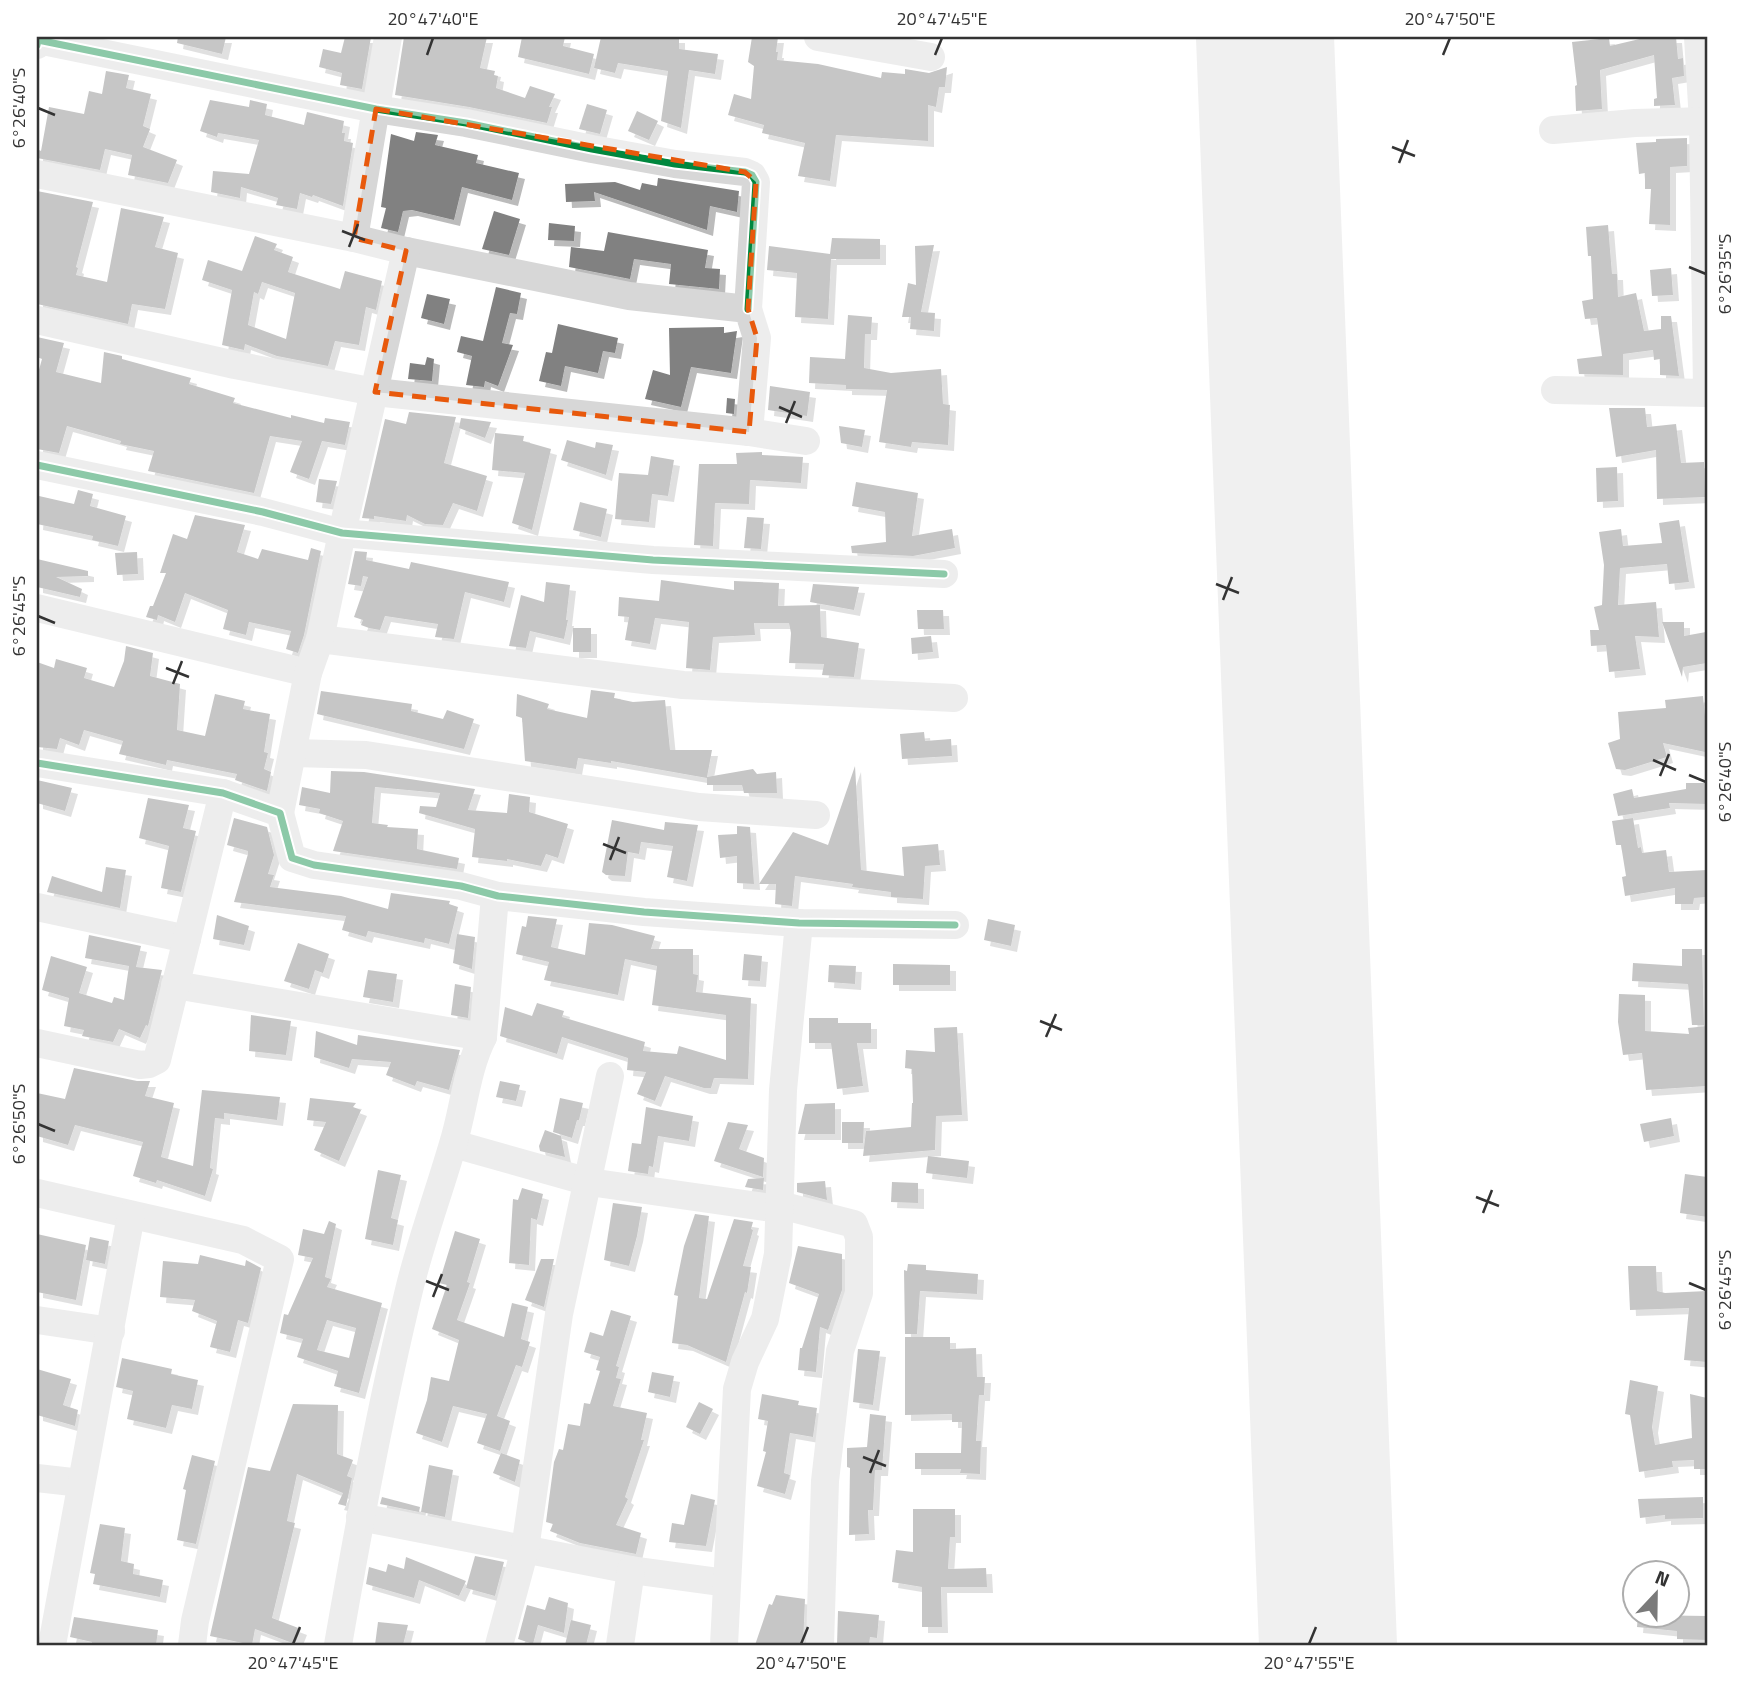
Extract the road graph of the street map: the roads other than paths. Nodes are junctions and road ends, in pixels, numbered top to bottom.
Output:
1 (388, 37) edge
2 (818, 37) edge
3 (1698, 37) edge
4 (37, 45) edge
5 (931, 57) dead end
6 (376, 109) junction
7 (1705, 122) edge
8 (1553, 130) dead end
9 (37, 174) edge
10 (354, 238) junction
11 (406, 251) junction
12 (748, 309) junction
13 (37, 320) edge
14 (1555, 390) dead end
15 (1707, 391) edge
16 (375, 392) junction
17 (749, 432) junction
18 (806, 441) dead end
19 (37, 465) edge
20 (342, 533) junction
21 (944, 574) dead end
22 (37, 607) edge
23 (320, 639) junction
24 (308, 673) junction
25 (954, 698) dead end
26 (293, 753) junction
27 (37, 763) edge
28 (223, 793) junction
29 (280, 813) junction
30 (816, 815) dead end
31 (498, 896) junction
32 (37, 907) edge
33 (799, 922) junction
34 (956, 925) dead end
35 (187, 939) junction
36 (175, 985) junction
37 (483, 1037) junction
38 (37, 1043) edge
39 (610, 1076) dead end
40 (454, 1144) junction
41 (589, 1182) junction
42 (37, 1193) edge
43 (779, 1209) junction
44 (131, 1215) junction
45 (37, 1320) edge
46 (111, 1331) junction
47 (37, 1478) edge
48 (81, 1483) junction
49 (360, 1517) junction
50 (525, 1549) junction
51 (631, 1570) junction
52 (727, 1583) junction
53 (48, 1630) edge
54 (192, 1645) edge
55 (338, 1645) edge
56 (499, 1645) edge
57 (620, 1645) edge
58 (724, 1645) edge
59 (820, 1645) edge

1 - 6 street
2 - 5 street
3 - 7 street
4 - 6 street
6 - 10 street
6 - 12 street
7 - 8 street
7 - 15 street
9 - 10 street
10 - 11 street
11 - 12 street
11 - 16 street
12 - 17 street
13 - 16 street
14 - 15 street
16 - 17 street
16 - 20 street
17 - 18 street
19 - 20 street
20 - 21 street
20 - 23 street
22 - 24 street
23 - 24 street
23 - 25 street
24 - 26 street
26 - 29 street
26 - 30 street
27 - 28 street
28 - 29 street
28 - 35 street
29 - 31 street
31 - 33 street
31 - 37 street
32 - 35 street
33 - 34 street
33 - 43 street
35 - 36 street
36 - 37 street
36 - 38 street
37 - 40 street
39 - 41 street
40 - 41 street
40 - 49 street
41 - 43 street
41 - 50 street
42 - 44 street
43 - 52 street
43 - 59 street
44 - 46 street
44 - 54 street
45 - 46 street
46 - 48 street
47 - 48 street
48 - 53 street
49 - 50 street
49 - 55 street
50 - 51 street
50 - 56 street
51 - 52 street
51 - 57 street
52 - 58 street

